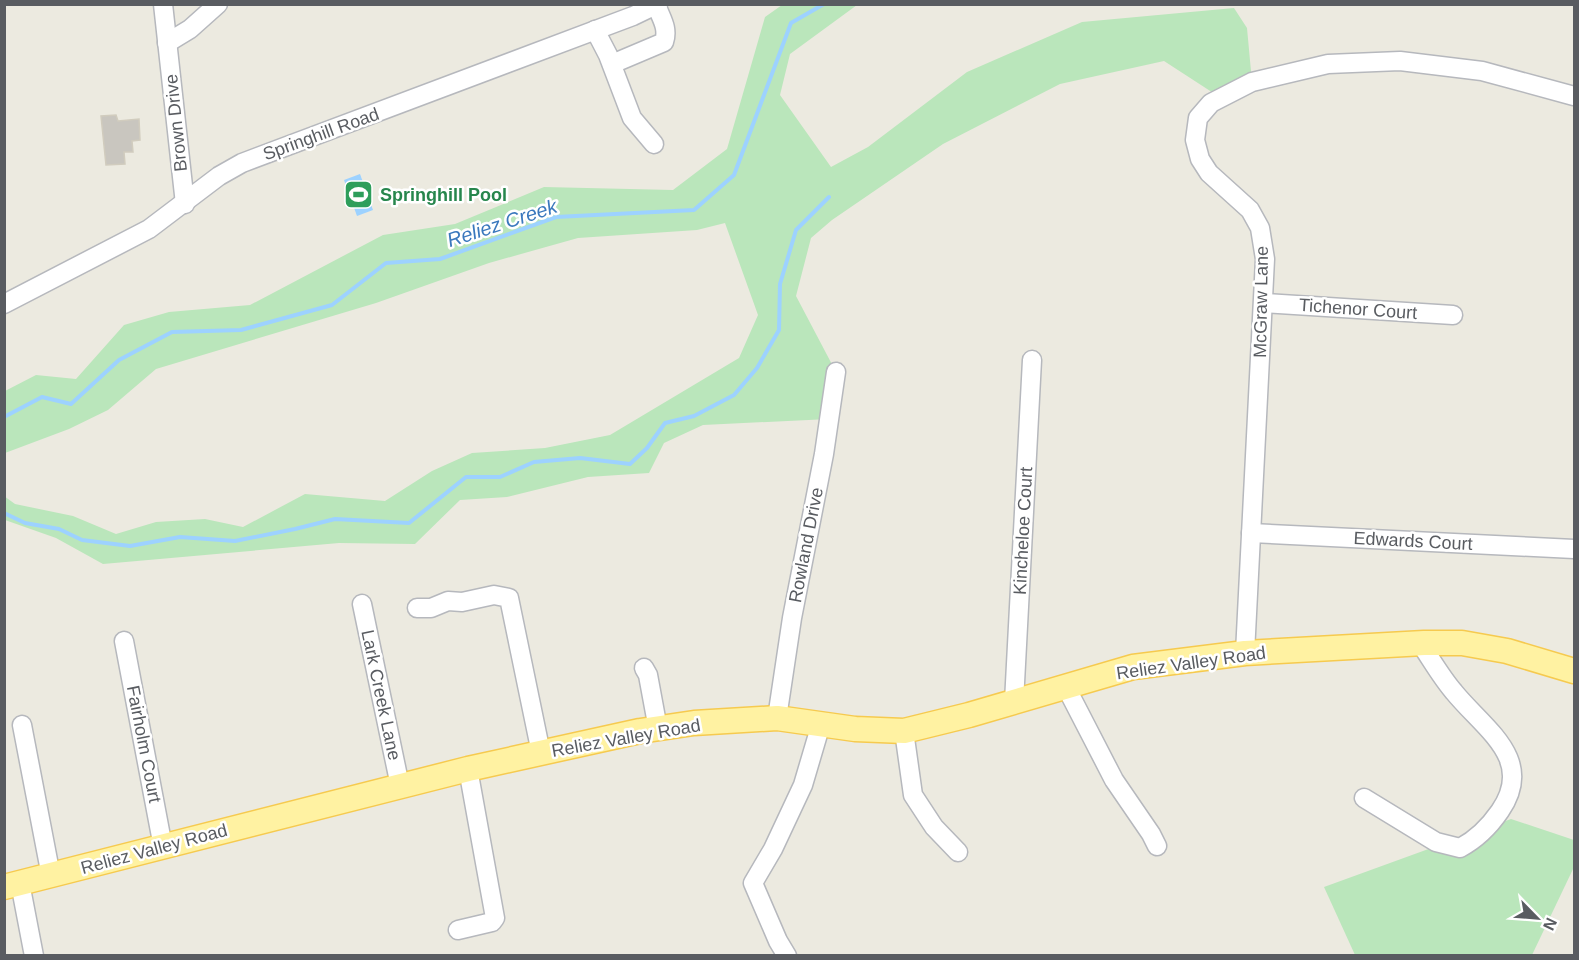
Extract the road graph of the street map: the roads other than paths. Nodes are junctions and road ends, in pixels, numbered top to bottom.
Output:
1 (163, 4) edge
2 (218, 4) edge
3 (656, 5) edge
4 (631, 10) edge
5 (595, 30) junction
6 (167, 43) junction
7 (612, 64) junction
8 (1575, 96) edge
9 (654, 144) dead end
10 (185, 204) junction
11 (1264, 303) junction
12 (4, 304) edge
13 (1453, 315) dead end
14 (1032, 360) dead end
15 (836, 372) dead end
16 (1251, 533) junction
17 (1575, 549) edge
18 (363, 604) dead end
19 (417, 608) dead end
20 (124, 641) dead end
21 (1419, 643) junction
22 (1245, 653) junction
23 (644, 668) dead end
24 (1575, 671) edge
25 (1066, 687) junction
26 (1014, 702) junction
27 (777, 718) junction
28 (821, 724) junction
29 (22, 725) dead end
30 (658, 729) junction
31 (904, 731) junction
32 (541, 753) junction
33 (468, 770) junction
34 (400, 786) junction
35 (1364, 798) dead end
36 (1156, 846) dead end
37 (163, 847) junction
38 (958, 852) dead end
39 (51, 876) junction
40 (12, 885) edge
41 (458, 930) dead end
42 (34, 956) edge
43 (787, 956) edge

1 - 6 street, Brown Drive
2 - 6 street
3 - 4 street, Springhill Road
3 - 7 street
4 - 5 street, Springhill Road
5 - 7 street
5 - 10 street, Springhill Road
6 - 10 street, Brown Drive
7 - 9 street
8 - 11 street, McGraw Lane
10 - 12 street, Springhill Road
11 - 13 street, Tichenor Court
11 - 16 street, McGraw Lane
14 - 26 street, Kincheloe Court
15 - 27 street, Rowland Drive
16 - 17 street, Edwards Court
16 - 22 street, McGraw Lane
18 - 34 street, Lark Creek Lane
19 - 32 street
20 - 37 street, Fairholm Court
21 - 22 main road, Reliez Valley Road
21 - 24 main road, Reliez Valley Road
21 - 35 street
22 - 25 main road, Reliez Valley Road
23 - 30 street
25 - 26 main road, Reliez Valley Road
25 - 36 street
26 - 31 main road, Reliez Valley Road
27 - 28 main road, Reliez Valley Road
27 - 30 main road, Reliez Valley Road
28 - 31 main road, Reliez Valley Road
28 - 43 street
29 - 39 street
30 - 32 main road, Reliez Valley Road
31 - 38 street
32 - 33 main road, Reliez Valley Road
33 - 34 main road, Reliez Valley Road
33 - 41 street
34 - 37 main road, Reliez Valley Road
37 - 39 main road, Reliez Valley Road
39 - 40 main road, Reliez Valley Road
40 - 42 street

